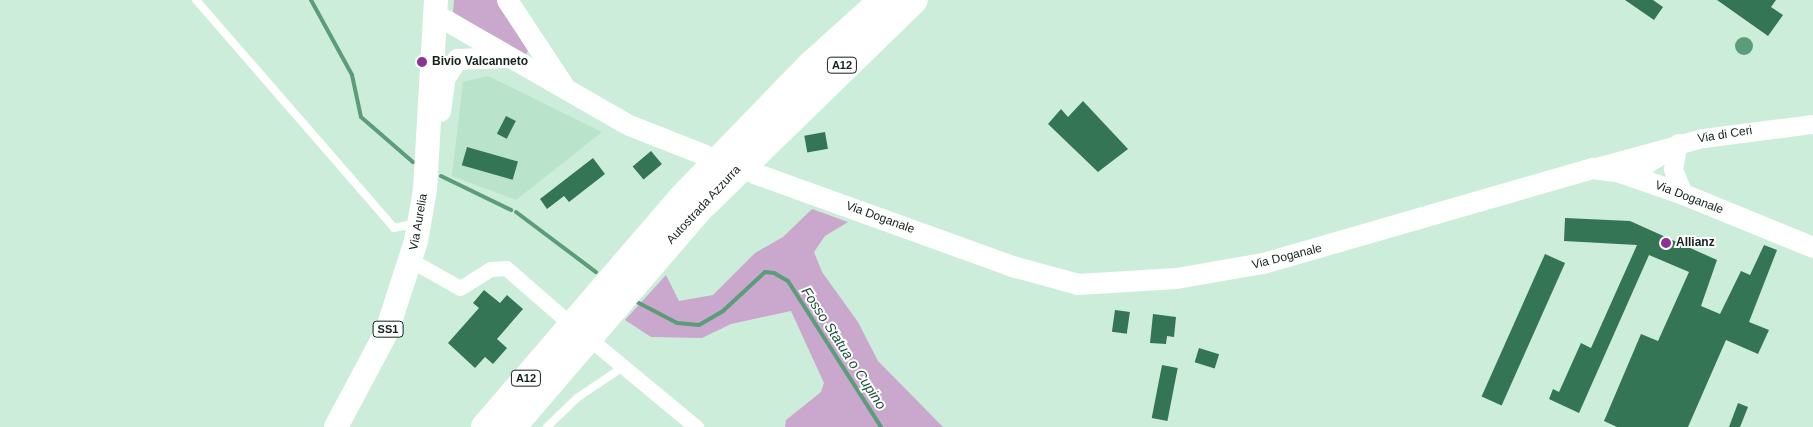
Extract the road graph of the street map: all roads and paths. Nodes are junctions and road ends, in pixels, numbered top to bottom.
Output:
1 (196, 0) edge
2 (507, 0) edge
3 (883, 0) edge
4 (914, 0) edge
5 (436, 7) edge
6 (509, 57) junction
7 (568, 91) junction
8 (1813, 124) edge
9 (1678, 144) junction
10 (427, 152) junction
11 (1638, 153) junction
12 (746, 158) junction
13 (1593, 168) junction
14 (711, 171) junction
15 (1629, 175) junction
16 (1683, 194) junction
17 (420, 222) junction
18 (1813, 247) edge
19 (412, 261) junction
20 (581, 327) junction
21 (623, 367) junction
22 (336, 427) edge
23 (486, 427) edge
24 (512, 427) edge
25 (547, 427) edge
26 (696, 427) edge

1 - 17 lane
2 - 7 main road
3 - 12 highway, Autostrada Azzurra / A12
4 - 12 highway, Autostrada Azzurra / A12
5 - 6 main road
5 - 10 main road, Via Aurelia / SS1
6 - 7 main road
6 - 10 main road
7 - 14 main road
8 - 9 street, Via di Ceri
9 - 11 street, Via di Ceri
9 - 15 street
9 - 16 street
10 - 17 main road, Via Aurelia / SS1
11 - 13 street, Via di Ceri
11 - 15 street
12 - 13 main road, Via Doganale
12 - 14 highway, Autostrada Azzurra / A12
13 - 15 main road, Via Doganale
14 - 20 highway, Autostrada Azzurra / A12
15 - 16 main road, Via Doganale
16 - 18 main road, Via Doganale
17 - 19 main road, Via Aurelia / SS1
19 - 20 street
19 - 22 main road, Via Aurelia / SS1
20 - 21 street
20 - 23 highway, Autostrada Azzurra / A12
20 - 24 highway, Autostrada Azzurra / A12
21 - 25 lane
21 - 26 street

